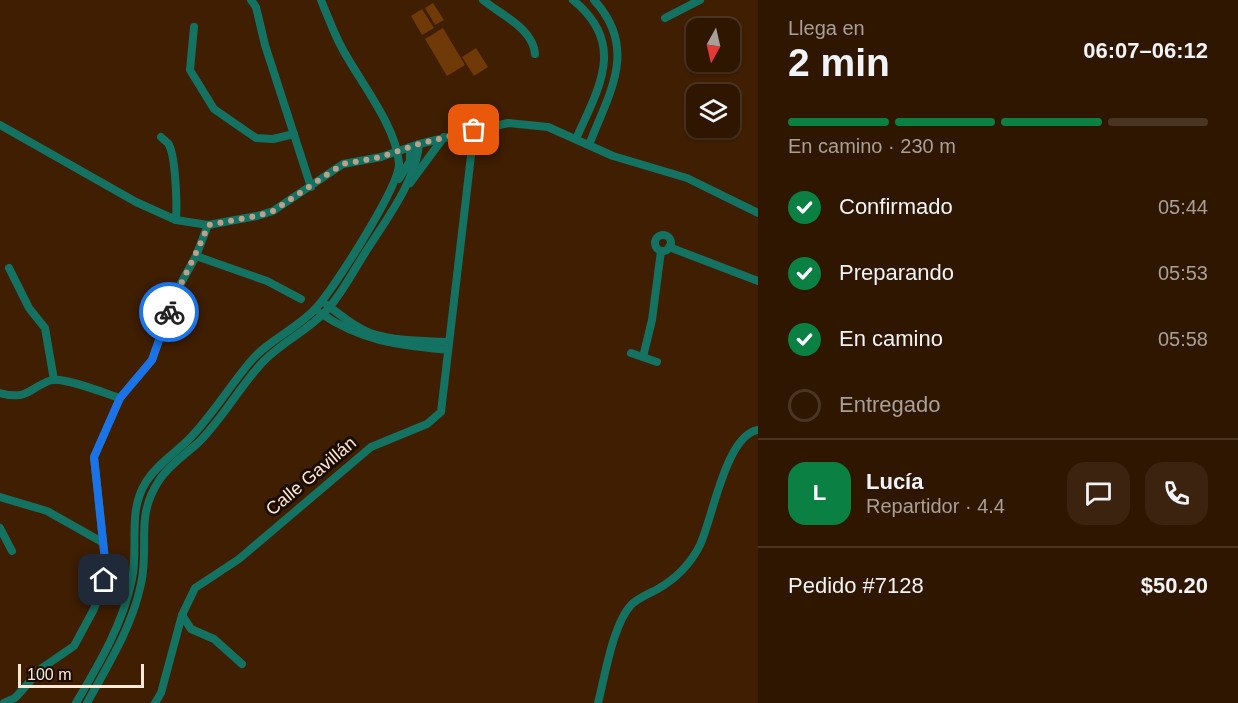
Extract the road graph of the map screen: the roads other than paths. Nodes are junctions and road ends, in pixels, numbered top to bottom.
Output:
1 (251, 0) edge
2 (321, 0) edge
3 (483, 0) edge
4 (573, 0) edge
5 (594, 0) edge
6 (700, 0) edge
7 (665, 18) dead end
8 (194, 27) dead end
9 (535, 54) dead end
10 (0, 124) edge
11 (474, 130) junction
12 (294, 134) junction
13 (161, 137) dead end
14 (444, 137) junction
15 (576, 139) junction
16 (414, 145) junction
17 (589, 145) junction
18 (397, 151) junction
19 (311, 187) junction
20 (390, 193) junction
21 (399, 198) junction
22 (758, 213) edge
23 (176, 220) junction
24 (208, 225) junction
25 (196, 256) junction
26 (9, 268) dead end
27 (758, 281) edge
28 (302, 299) dead end
29 (326, 304) junction
30 (319, 312) junction
31 (449, 346) junction
32 (631, 353) dead end
33 (643, 357) junction
34 (657, 362) dead end
35 (54, 380) junction
36 (0, 393) edge
37 (120, 398) junction
38 (758, 430) edge
39 (0, 497) edge
40 (0, 528) edge
41 (102, 542) junction
42 (12, 551) dead end
43 (182, 615) junction
44 (242, 664) dead end
45 (4, 703) edge
46 (76, 703) edge
47 (87, 703) edge
48 (155, 703) edge
49 (598, 703) edge

1 - 12 street
2 - 18 street
3 - 9 street
4 - 15 street
5 - 17 street
6 - 7 street
8 - 12 street
10 - 23 street
11 - 14 street
11 - 15 street
11 - 31 street, Calle Gavillán
12 - 19 street
13 - 23 street
14 - 16 street
14 - 21 street
15 - 17 street
16 - 18 street
16 - 20 street
16 - 21 street
17 - 22 street
18 - 19 street
18 - 20 street
19 - 24 street
20 - 29 street
21 - 29 street
23 - 24 street
24 - 25 street
25 - 28 street
25 - 37 street
26 - 35 street
27 - 33 street
29 - 30 street
29 - 31 street
30 - 31 street
30 - 46 street
30 - 47 street
31 - 43 street, Calle Gavillán
32 - 33 street
33 - 34 street
35 - 36 street
35 - 37 street
37 - 41 street
38 - 49 street
39 - 41 street
40 - 42 street
41 - 45 street
43 - 44 street
43 - 48 street, Calle Gavillán

